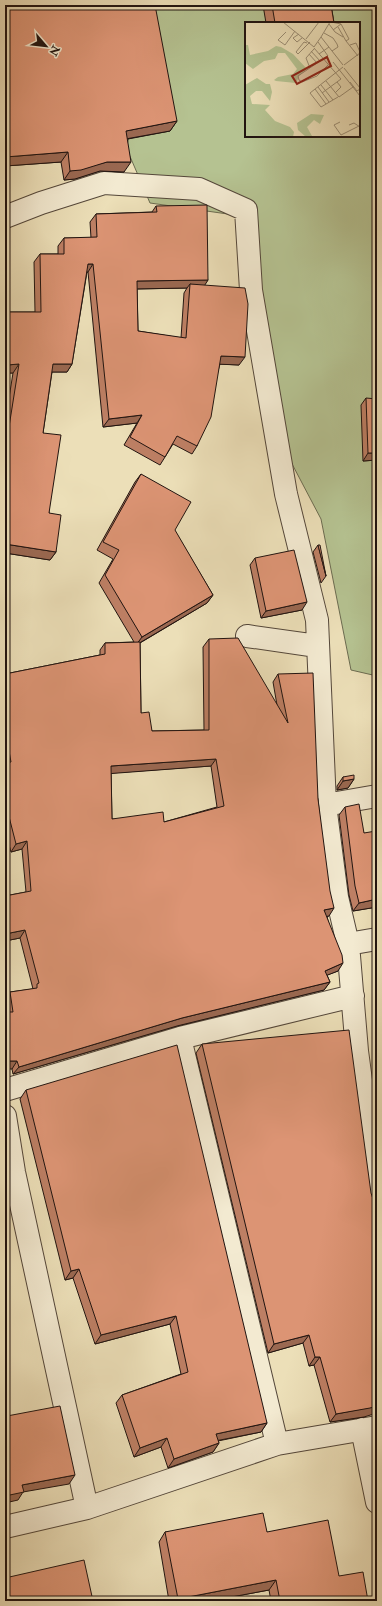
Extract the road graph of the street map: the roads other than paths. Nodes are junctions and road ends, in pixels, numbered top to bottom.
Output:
1 (5, 217) edge
2 (247, 636) dead end
3 (318, 646) junction
4 (377, 796) edge
5 (325, 805) junction
6 (377, 939) edge
7 (348, 944) junction
8 (354, 996) junction
9 (180, 1038) junction
10 (5, 1090) edge
11 (5, 1116) edge
12 (373, 1143) edge
13 (377, 1200) edge
14 (370, 1428) edge
15 (277, 1444) junction
16 (377, 1502) edge
17 (87, 1508) junction
18 (5, 1527) edge

1 - 3 street
2 - 3 street
3 - 5 street
4 - 5 street
5 - 7 street
6 - 7 street
7 - 8 street
8 - 9 street
8 - 12 street
9 - 10 street
9 - 15 street
11 - 17 street
12 - 13 street
14 - 15 street
14 - 16 street
15 - 17 street
17 - 18 street

